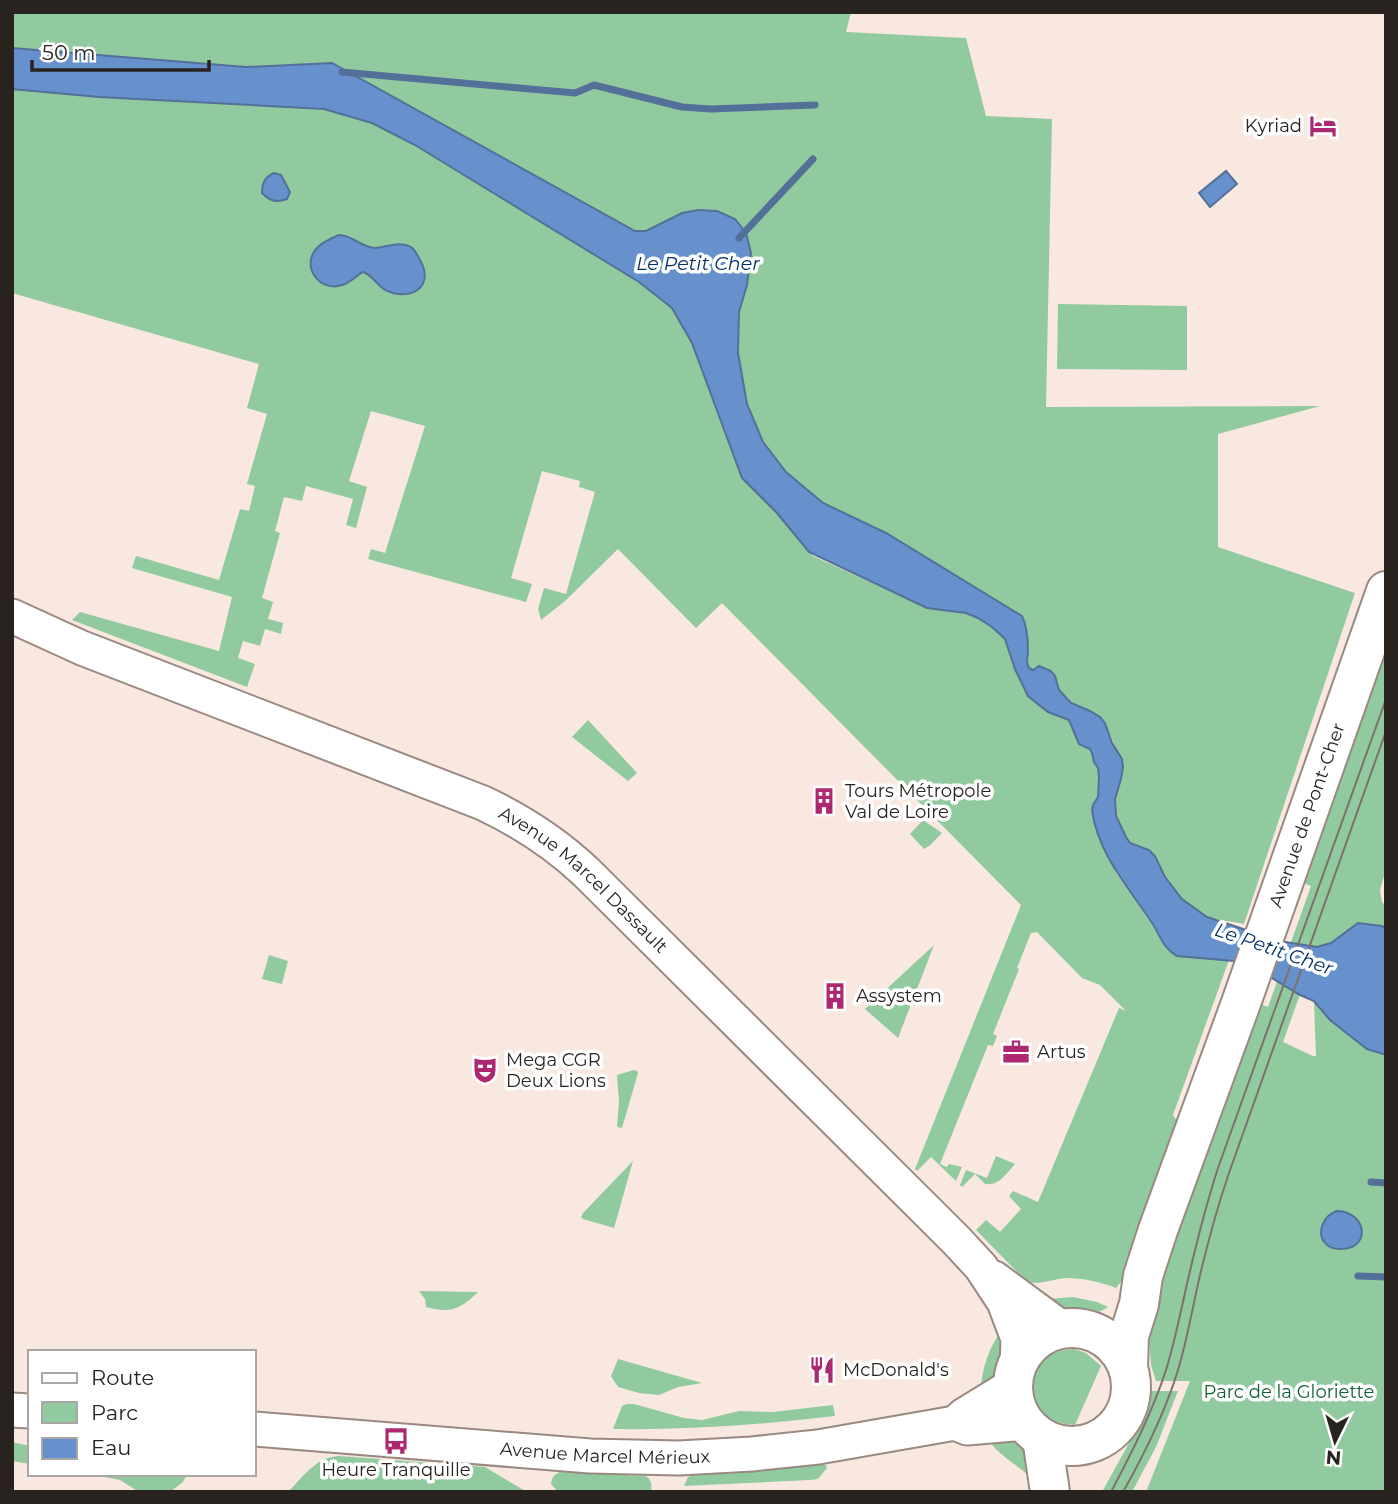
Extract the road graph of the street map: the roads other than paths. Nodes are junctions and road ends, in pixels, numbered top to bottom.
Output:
1 (1386, 591) edge
2 (12, 616) edge
3 (12, 633) edge
4 (82, 648) junction
5 (981, 1267) junction
6 (1143, 1276) junction
7 (1075, 1329) junction
8 (1128, 1368) junction
9 (1015, 1376) junction
10 (956, 1423) junction
11 (256, 1429) edge
12 (1034, 1430) junction
13 (1084, 1445) junction
14 (1050, 1492) edge
15 (1061, 1492) edge

1 - 6 main road, Avenue de Pont-Cher
2 - 4 street, Avenue Marcel Dassault
3 - 4 street, Avenue Marcel Dassault
4 - 5 street, Avenue Marcel Dassault
5 - 7 street, Avenue Marcel Dassault
5 - 9 street, Avenue Marcel Dassault
6 - 7 main road, Avenue de Pont-Cher
6 - 8 main road, Avenue de Pont-Cher
7 - 8 main road
7 - 9 main road
8 - 13 main road
9 - 10 street, Avenue Marcel Mérieux
9 - 12 main road
10 - 11 street, Avenue Marcel Mérieux
10 - 12 street, Avenue Marcel Mérieux
12 - 13 main road
12 - 14 main road
13 - 15 main road

